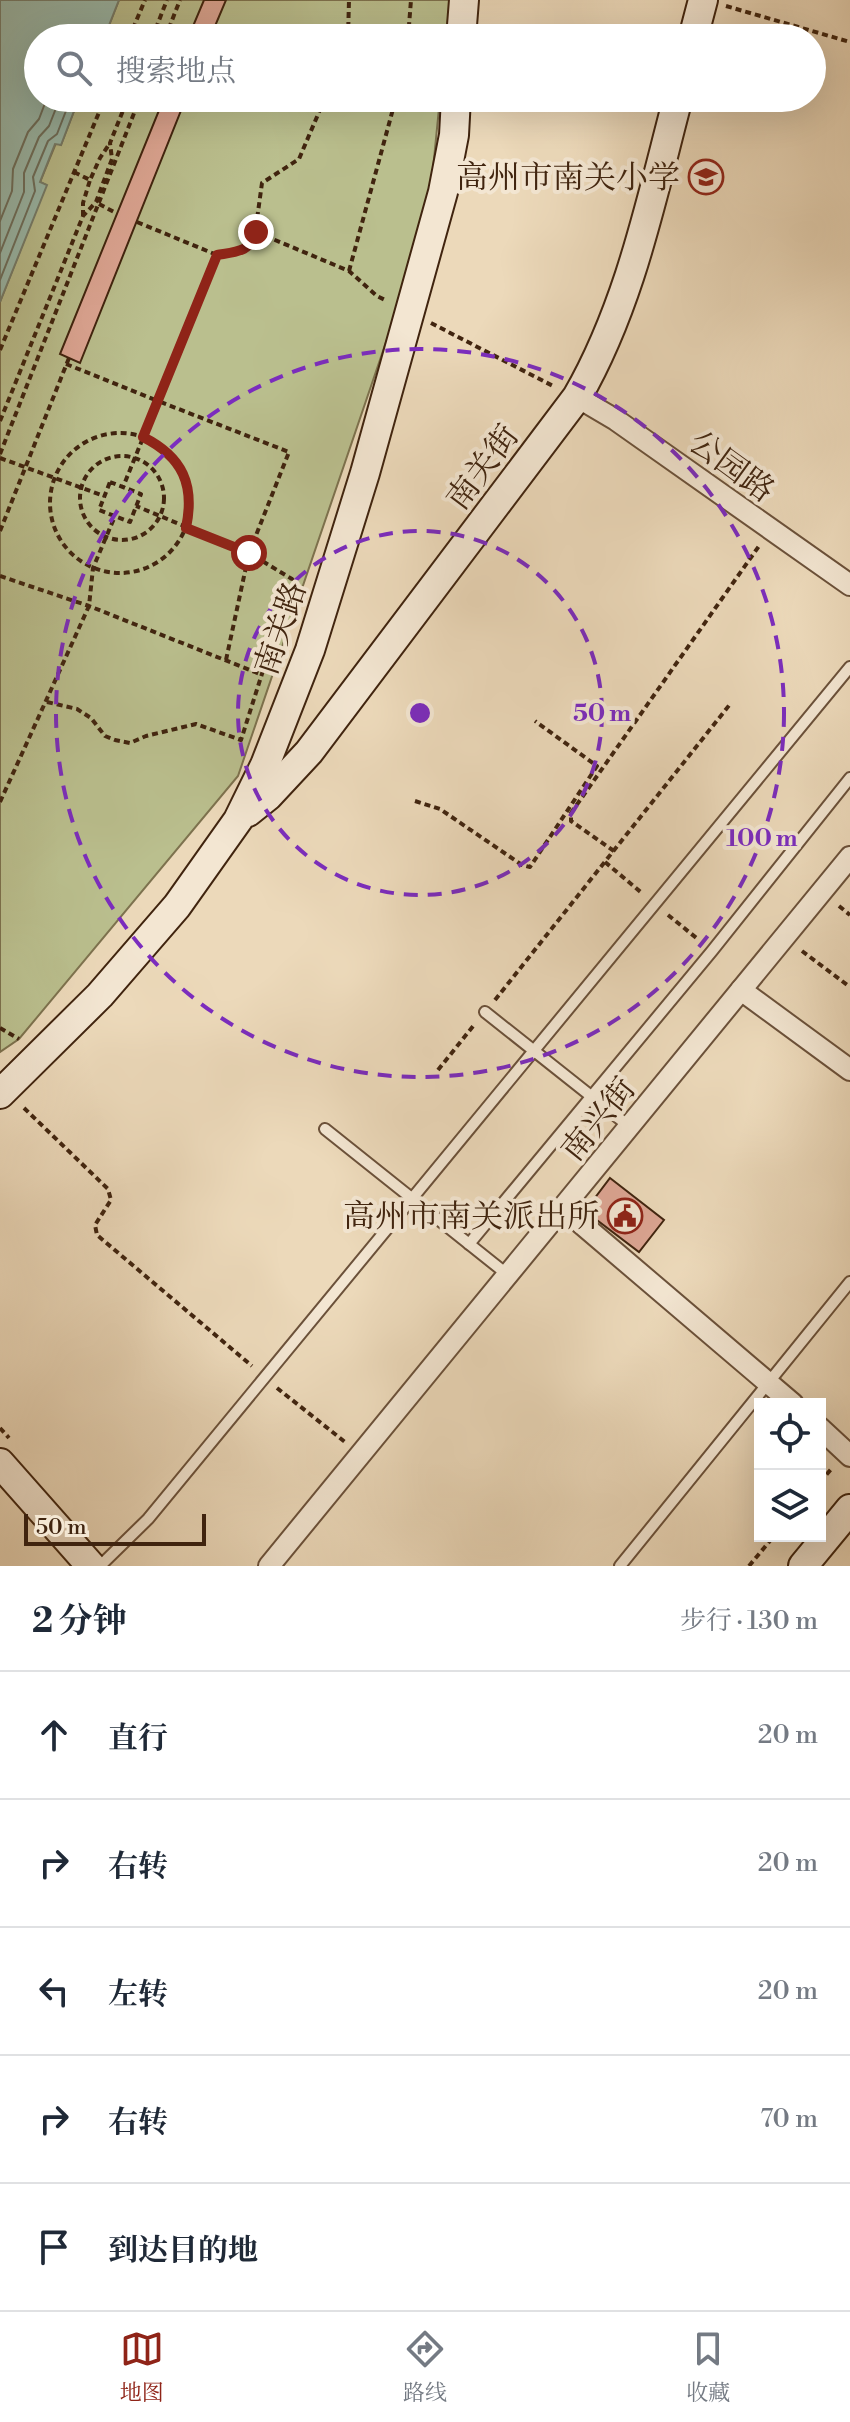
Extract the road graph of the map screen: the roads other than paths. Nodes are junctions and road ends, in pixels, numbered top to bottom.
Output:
1 (464, 0) edge
2 (711, 2) edge
3 (462, 24) edge
4 (700, 24) edge
5 (455, 112) edge
6 (674, 112) edge
7 (577, 397) junction
8 (850, 585) edge
9 (850, 667) edge
10 (850, 778) edge
11 (238, 820) junction
12 (850, 857) edge
13 (741, 990) junction
14 (485, 1012) road end
15 (533, 1051) junction
16 (850, 1070) edge
17 (3, 1092) edge
18 (591, 1097) junction
19 (630, 1127) junction
20 (325, 1129) dead end
21 (412, 1198) junction
22 (563, 1208) junction
23 (469, 1244) junction
24 (509, 1276) junction
25 (850, 1282) edge
26 (769, 1382) junction
27 (786, 1398) edge
28 (826, 1434) edge
29 (850, 1456) edge
30 (0, 1463) edge
31 (850, 1509) edge
32 (91, 1566) edge
33 (100, 1566) edge
34 (269, 1566) edge
35 (620, 1566) edge
36 (803, 1566) edge

1 - 3 street
2 - 4 street
5 - 11 street, 南关路
6 - 7 street, 南关街
7 - 8 street, 公园路
7 - 11 street, 南关街
9 - 15 lane
10 - 18 lane
11 - 17 street, 南关路
12 - 13 street, 南兴街
13 - 16 street
13 - 19 street, 南兴街
14 - 15 lane
15 - 18 lane
15 - 21 lane
18 - 19 lane
18 - 23 lane
19 - 22 street, 南兴街
20 - 21 lane
21 - 23 lane
21 - 33 lane
22 - 24 street, 南兴街
22 - 26 street
23 - 24 lane
24 - 34 street, 南兴街
25 - 26 lane
26 - 27 street
26 - 35 lane
28 - 29 street
30 - 32 street
31 - 36 street

